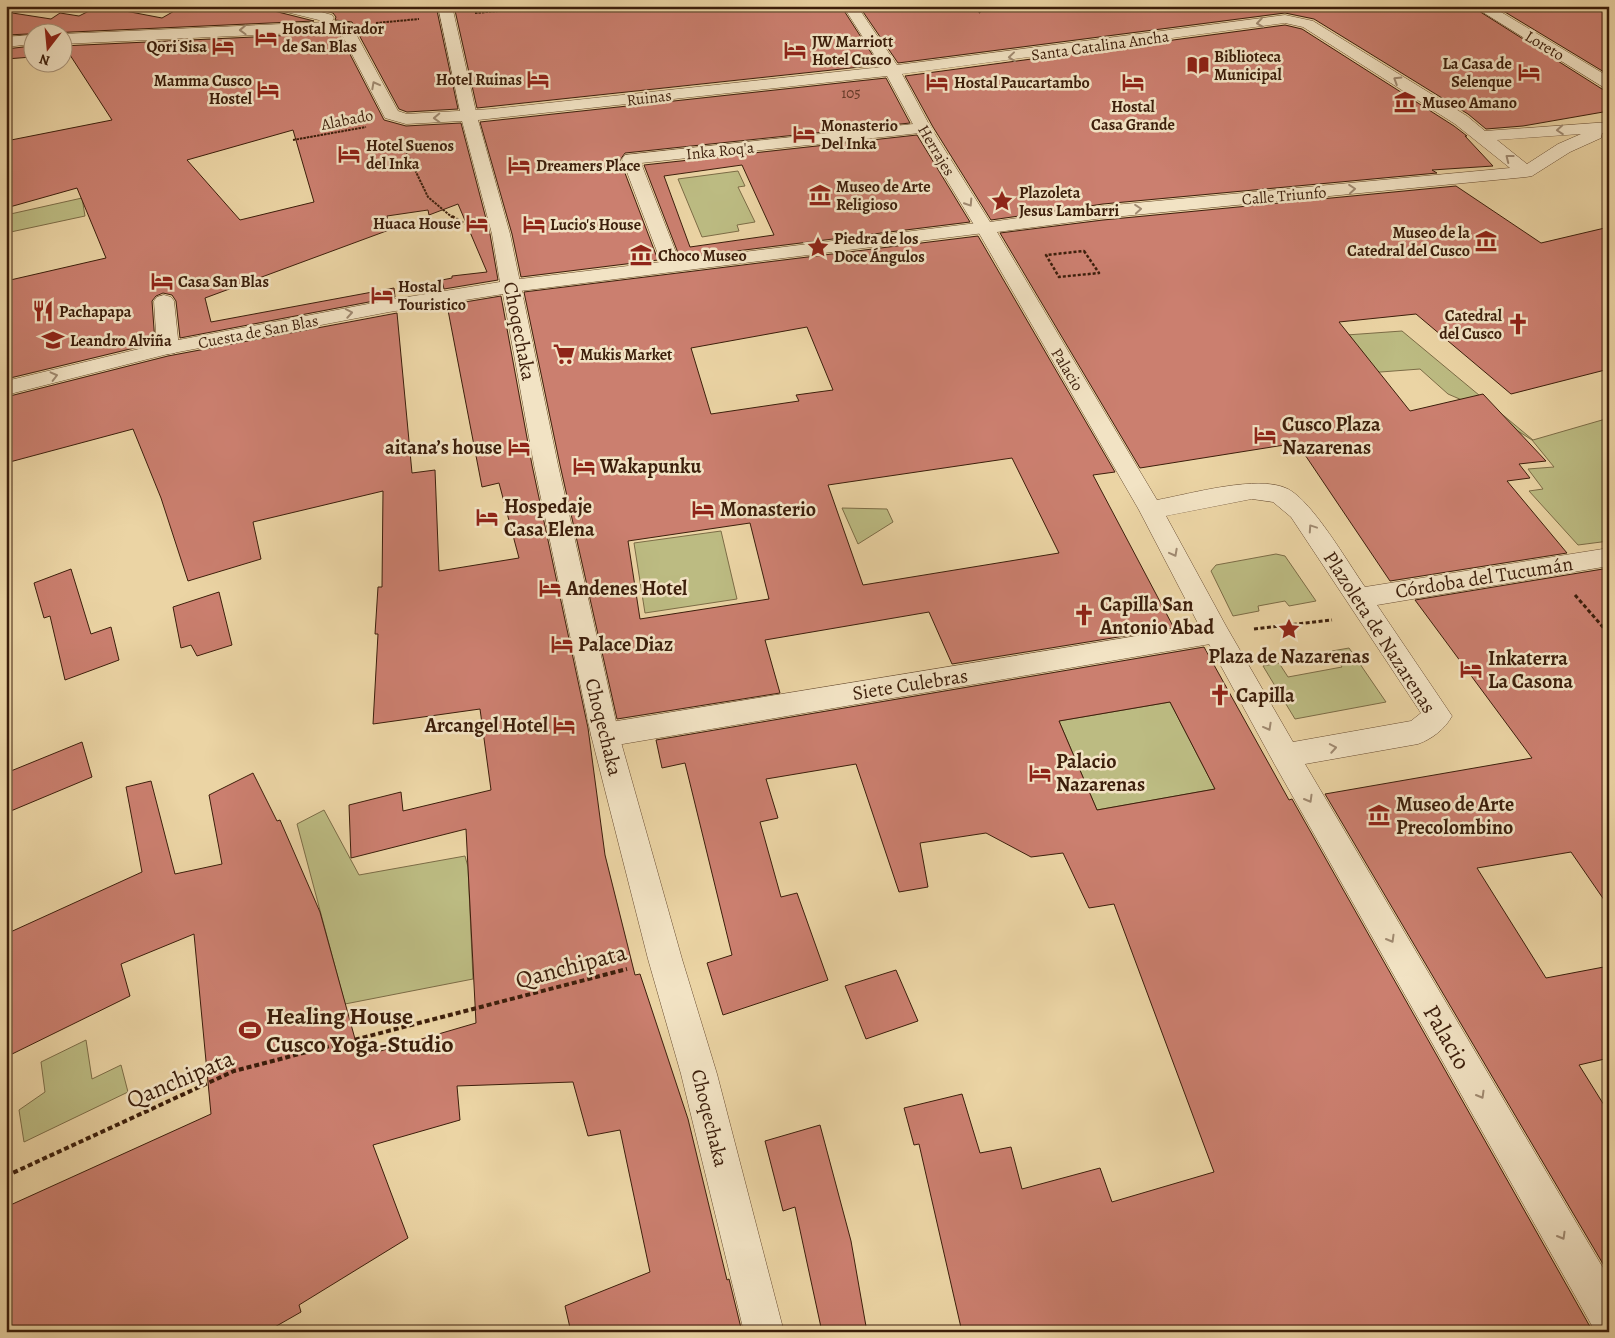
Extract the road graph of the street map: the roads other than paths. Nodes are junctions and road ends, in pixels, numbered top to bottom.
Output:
1 (279, 6) edge
2 (850, 6) edge
3 (1480, 6) edge
4 (447, 11) edge
5 (345, 26) junction
6 (72, 39) edge
7 (22, 41) edge
8 (6, 42) edge
9 (892, 70) junction
10 (1609, 84) edge
11 (469, 116) junction
12 (1609, 127) edge
13 (923, 128) junction
14 (1481, 136) junction
15 (1526, 172) junction
16 (985, 228) junction
17 (672, 266) junction
18 (512, 286) junction
19 (164, 301) dead end
20 (168, 348) junction
21 (6, 388) edge
22 (1151, 510) junction
23 (1609, 557) edge
24 (1359, 598) junction
25 (1216, 633) junction
26 (604, 735) junction
27 (1285, 756) junction
28 (1609, 1317) edge
29 (764, 1332) edge

1 - 5 street
2 - 9 street, Herrajes
3 - 10 street, Loreto
4 - 11 street, Choqechaka
5 -> 6 street
11 -> 5 street, Ruinas
7 - 8 street
9 - 11 street, Ruinas
9 - 13 street, Herrajes
14 -> 9 street, Santa Catalina Ancha
11 - 18 street, Choqechaka
12 -> 14 street
12 - 15 street
13 -> 16 street, Herrajes
13 - 17 street, Inka Roq'a
15 -> 14 street
16 -> 15 street, Calle Triunfo
16 - 17 street, Calle Triunfo
16 - 22 street, Palacio
17 - 18 street, Cuesta de San Blas
20 -> 18 street, Cuesta de San Blas
18 - 26 street, Choqechaka
19 - 20 street
21 -> 20 street, Cuesta de San Blas
24 -> 22 street, Plazoleta de Nazarenas
22 -> 25 street
23 - 24 street, Córdoba del Tucumán
27 -> 24 street, Plazoleta de Nazarenas
25 - 26 street, Siete Culebras
25 -> 27 street
26 - 29 street, Choqechaka
27 -> 28 street, Palacio

